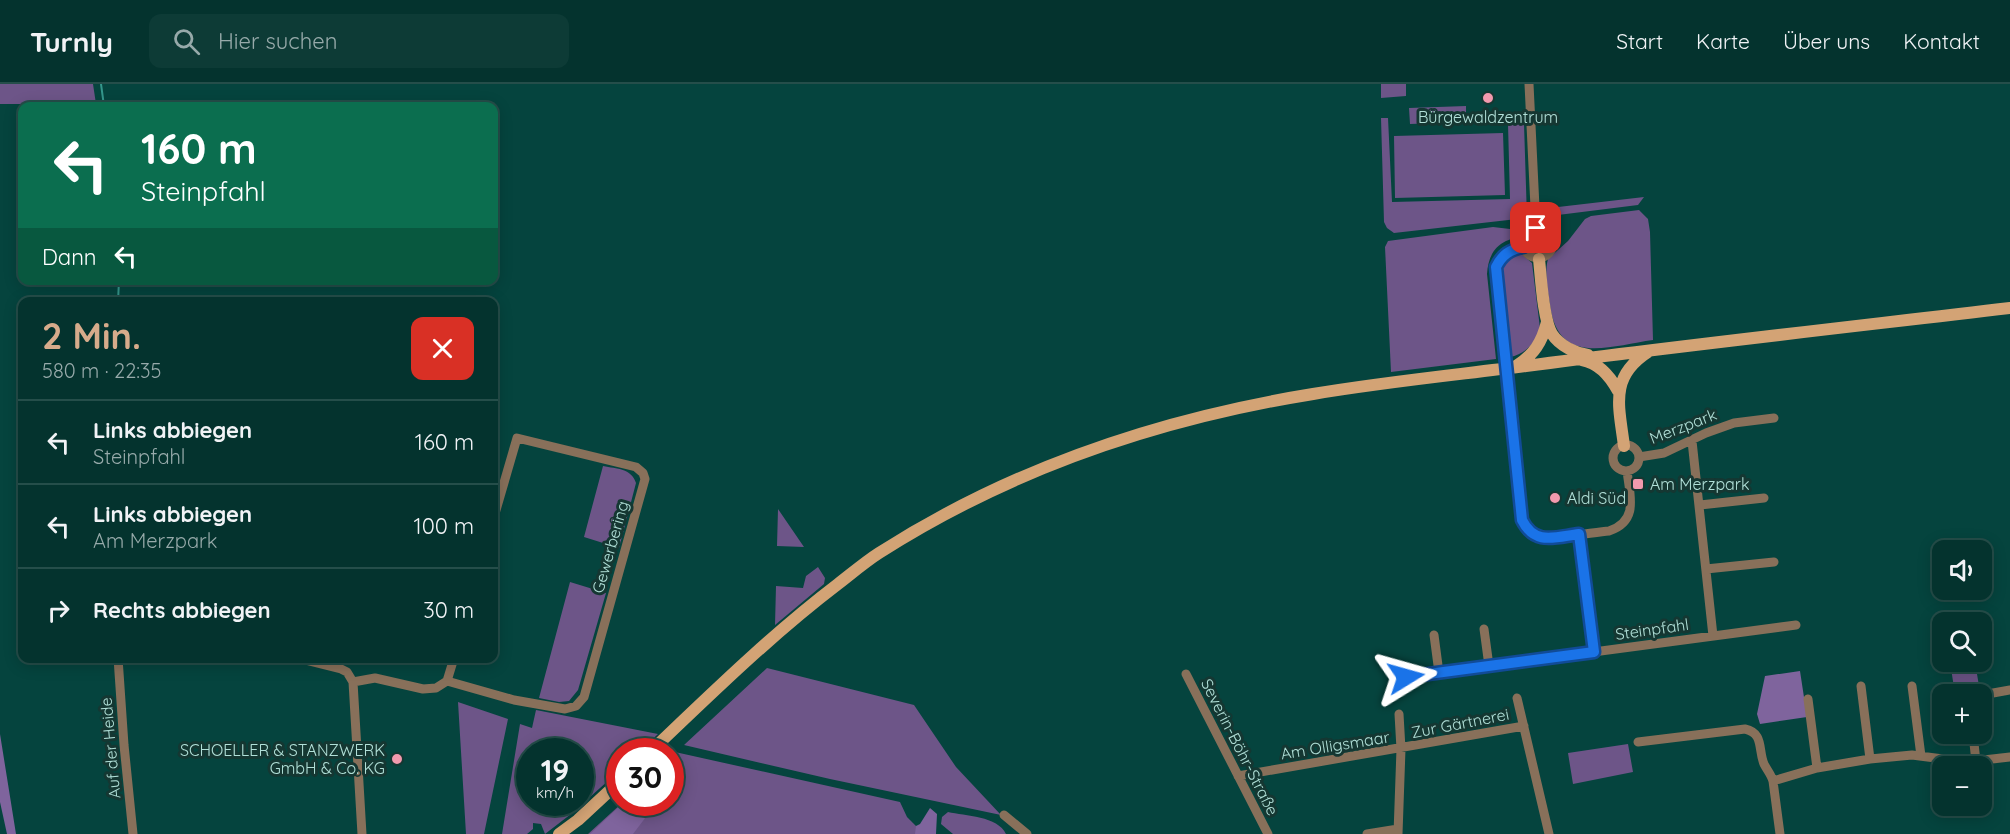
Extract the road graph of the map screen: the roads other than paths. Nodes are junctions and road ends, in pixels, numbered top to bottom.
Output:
1 (1529, 84) edge
2 (1536, 228) junction
3 (1523, 247) junction
4 (1539, 259) junction
5 (2010, 308) edge
6 (1547, 322) junction
7 (1649, 351) junction
8 (1596, 357) junction
9 (1574, 359) junction
10 (1515, 367) junction
11 (1618, 391) junction
12 (1774, 418) dead end
13 (1692, 441) junction
14 (1624, 446) junction
15 (1639, 457) junction
16 (1627, 471) junction
17 (1764, 498) dead end
18 (498, 503) edge
19 (1700, 505) junction
20 (1579, 534) junction
21 (1774, 562) dead end
22 (1706, 569) junction
23 (1796, 625) dead end
24 (1484, 628) dead end
25 (1434, 635) dead end
26 (1713, 636) junction
27 (1594, 652) junction
28 (118, 663) edge
29 (317, 663) edge
30 (452, 663) edge
31 (1489, 666) junction
32 (1439, 673) junction
33 (1186, 674) dead end
34 (1406, 677) dead end
35 (447, 681) junction
36 (353, 682) junction
37 (1861, 686) dead end
38 (1912, 686) dead end
39 (2010, 690) edge
40 (1992, 693) edge
41 (1517, 698) dead end
42 (1808, 699) dead end
43 (1399, 714) dead end
44 (1524, 726) junction
45 (665, 738) edge
46 (1638, 742) dead end
47 (1401, 749) junction
48 (1921, 756) junction
49 (1932, 758) edge
50 (2010, 758) edge
51 (1870, 759) junction
52 (1992, 760) edge
53 (1818, 768) junction
54 (1238, 776) junction
55 (1773, 781) junction
56 (606, 794) edge
57 (1004, 815) dead end
58 (1398, 832) edge
59 (133, 834) edge
60 (362, 834) edge
61 (559, 834) edge
62 (1027, 834) edge
63 (1268, 834) edge
64 (1367, 834) edge
65 (1549, 834) edge
66 (1780, 834) edge

1 - 2 street
2 - 3 street
2 - 4 street
3 - 4 street
3 - 20 street, bridge
4 - 6 main road
5 - 7 main road
6 - 8 main road
6 - 10 main road
7 - 8 main road
7 - 11 main road
8 - 9 main road
9 - 10 main road
9 - 11 main road
10 - 45 main road
11 - 14 main road
12 - 13 street, Merzpark
13 - 15 street, Merzpark
13 - 19 street
14 - 15 street
14 - 16 street
15 - 16 street
16 - 20 street
17 - 19 street
18 - 35 street, Gewerbering
19 - 22 street
20 - 27 street, Steinpfahl
21 - 22 street
22 - 26 street
23 - 26 street, Steinpfahl
24 - 31 street
25 - 32 street
26 - 27 street, Steinpfahl
27 - 31 street
28 - 59 street, Auf der Heide
29 - 36 street
30 - 35 street
31 - 32 street
32 - 34 street
33 - 54 street, Severin-Böhr-Straße
35 - 36 street
36 - 60 street
37 - 51 street
38 - 48 street
39 - 40 street
41 - 44 street
42 - 53 street
43 - 47 street
44 - 47 street, Zur Gärtnerei
44 - 65 street
46 - 55 street
47 - 54 street, Am Olligsmaar
47 - 58 street
48 - 49 street
48 - 51 street
50 - 52 street
51 - 53 street
53 - 55 street
54 - 63 street, Severin-Böhr-Straße
55 - 66 street
56 - 61 main road
57 - 62 street
58 - 64 street

